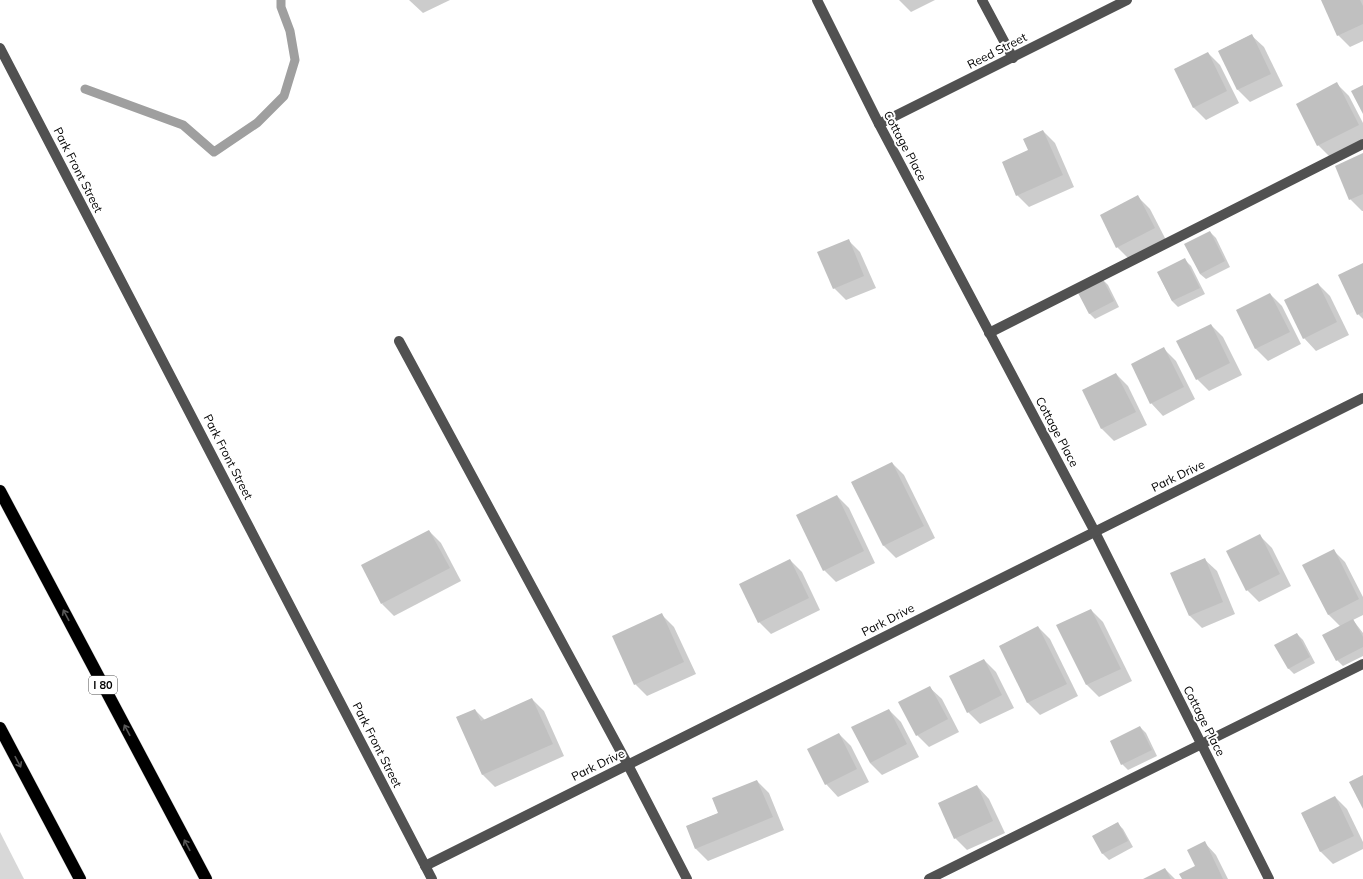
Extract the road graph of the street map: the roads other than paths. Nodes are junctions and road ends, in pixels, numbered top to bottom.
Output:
1 (817, 0) edge
2 (982, 0) edge
3 (1128, 0) edge
4 (0, 48) edge
5 (1013, 58) junction
6 (879, 124) junction
7 (1363, 144) edge
8 (989, 333) junction
9 (399, 341) dead end
10 (1363, 398) edge
11 (0, 491) edge
12 (1095, 532) junction
13 (1363, 664) edge
14 (0, 728) edge
15 (1201, 745) junction
16 (628, 764) junction
17 (425, 866) junction
18 (80, 879) edge
19 (206, 879) edge
20 (432, 879) edge
21 (687, 879) edge
22 (929, 879) edge
23 (1269, 879) edge

1 - 6 street, Cottage Place
2 - 5 street
3 - 5 street, Reed Street
4 - 17 street, Park Front Street
5 - 6 street, Reed Street
6 - 8 street, Cottage Place
7 - 8 street
8 - 12 street, Cottage Place
9 - 16 street
10 - 12 street, Park Drive
19 -> 11 highway, I 80
12 - 15 street, Cottage Place
12 - 16 street, Park Drive
13 - 15 street
14 -> 18 highway
15 - 22 street
15 - 23 street, Cottage Place
16 - 17 street, Park Drive
16 - 21 street
17 - 20 street, Park Front Street

